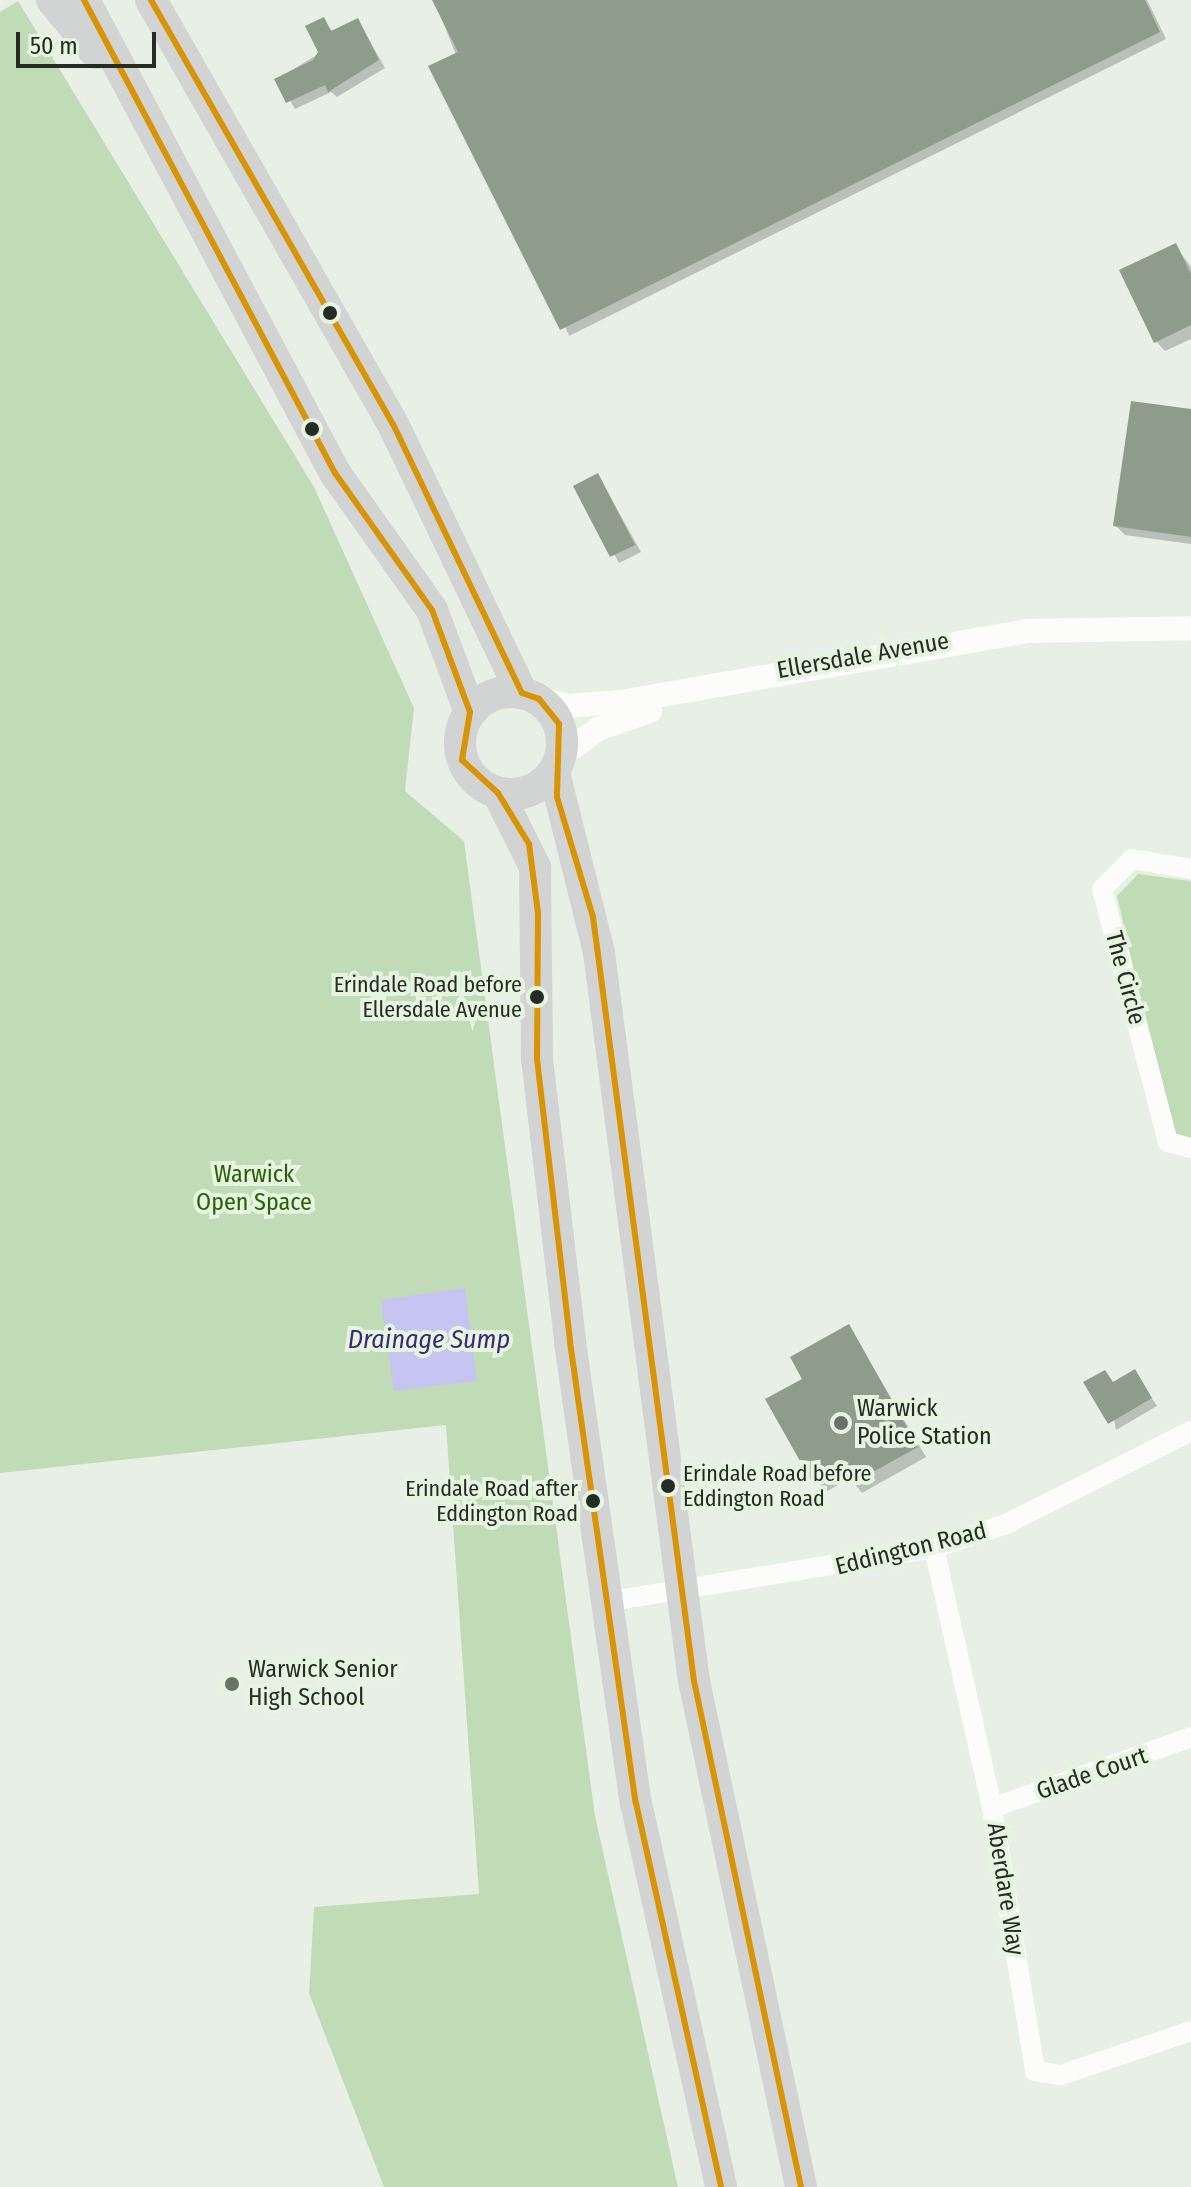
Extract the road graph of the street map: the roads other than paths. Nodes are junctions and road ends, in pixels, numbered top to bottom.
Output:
1 (52, 0) edge
2 (84, 0) edge
3 (151, 0) edge
4 (180, 186) junction
5 (1191, 628) edge
6 (1191, 644) edge
7 (530, 696) junction
8 (470, 712) junction
9 (558, 764) junction
10 (498, 793) junction
11 (1191, 869) edge
12 (1191, 1148) edge
13 (1191, 1431) edge
14 (934, 1548) junction
15 (684, 1593) junction
16 (611, 1601) junction
17 (1191, 1737) edge
18 (992, 1808) junction
19 (1191, 2031) edge
20 (721, 2187) edge
21 (801, 2187) edge

1 - 4 main road
2 - 4 main road
3 - 7 main road
4 - 8 main road
5 - 7 street, Ellersdale Avenue
6 - 9 street, Ellersdale Avenue
7 - 8 main road
7 - 9 main road
8 - 10 main road
9 - 10 main road
9 - 15 main road
10 - 16 main road
11 - 12 street, The Circle
13 - 14 street, Eddington Road
14 - 15 street, Eddington Road
14 - 18 street, Aberdare Way
15 - 16 street, Eddington Road
15 - 21 main road
16 - 20 main road
17 - 18 street, Glade Court
18 - 19 street, Aberdare Way

